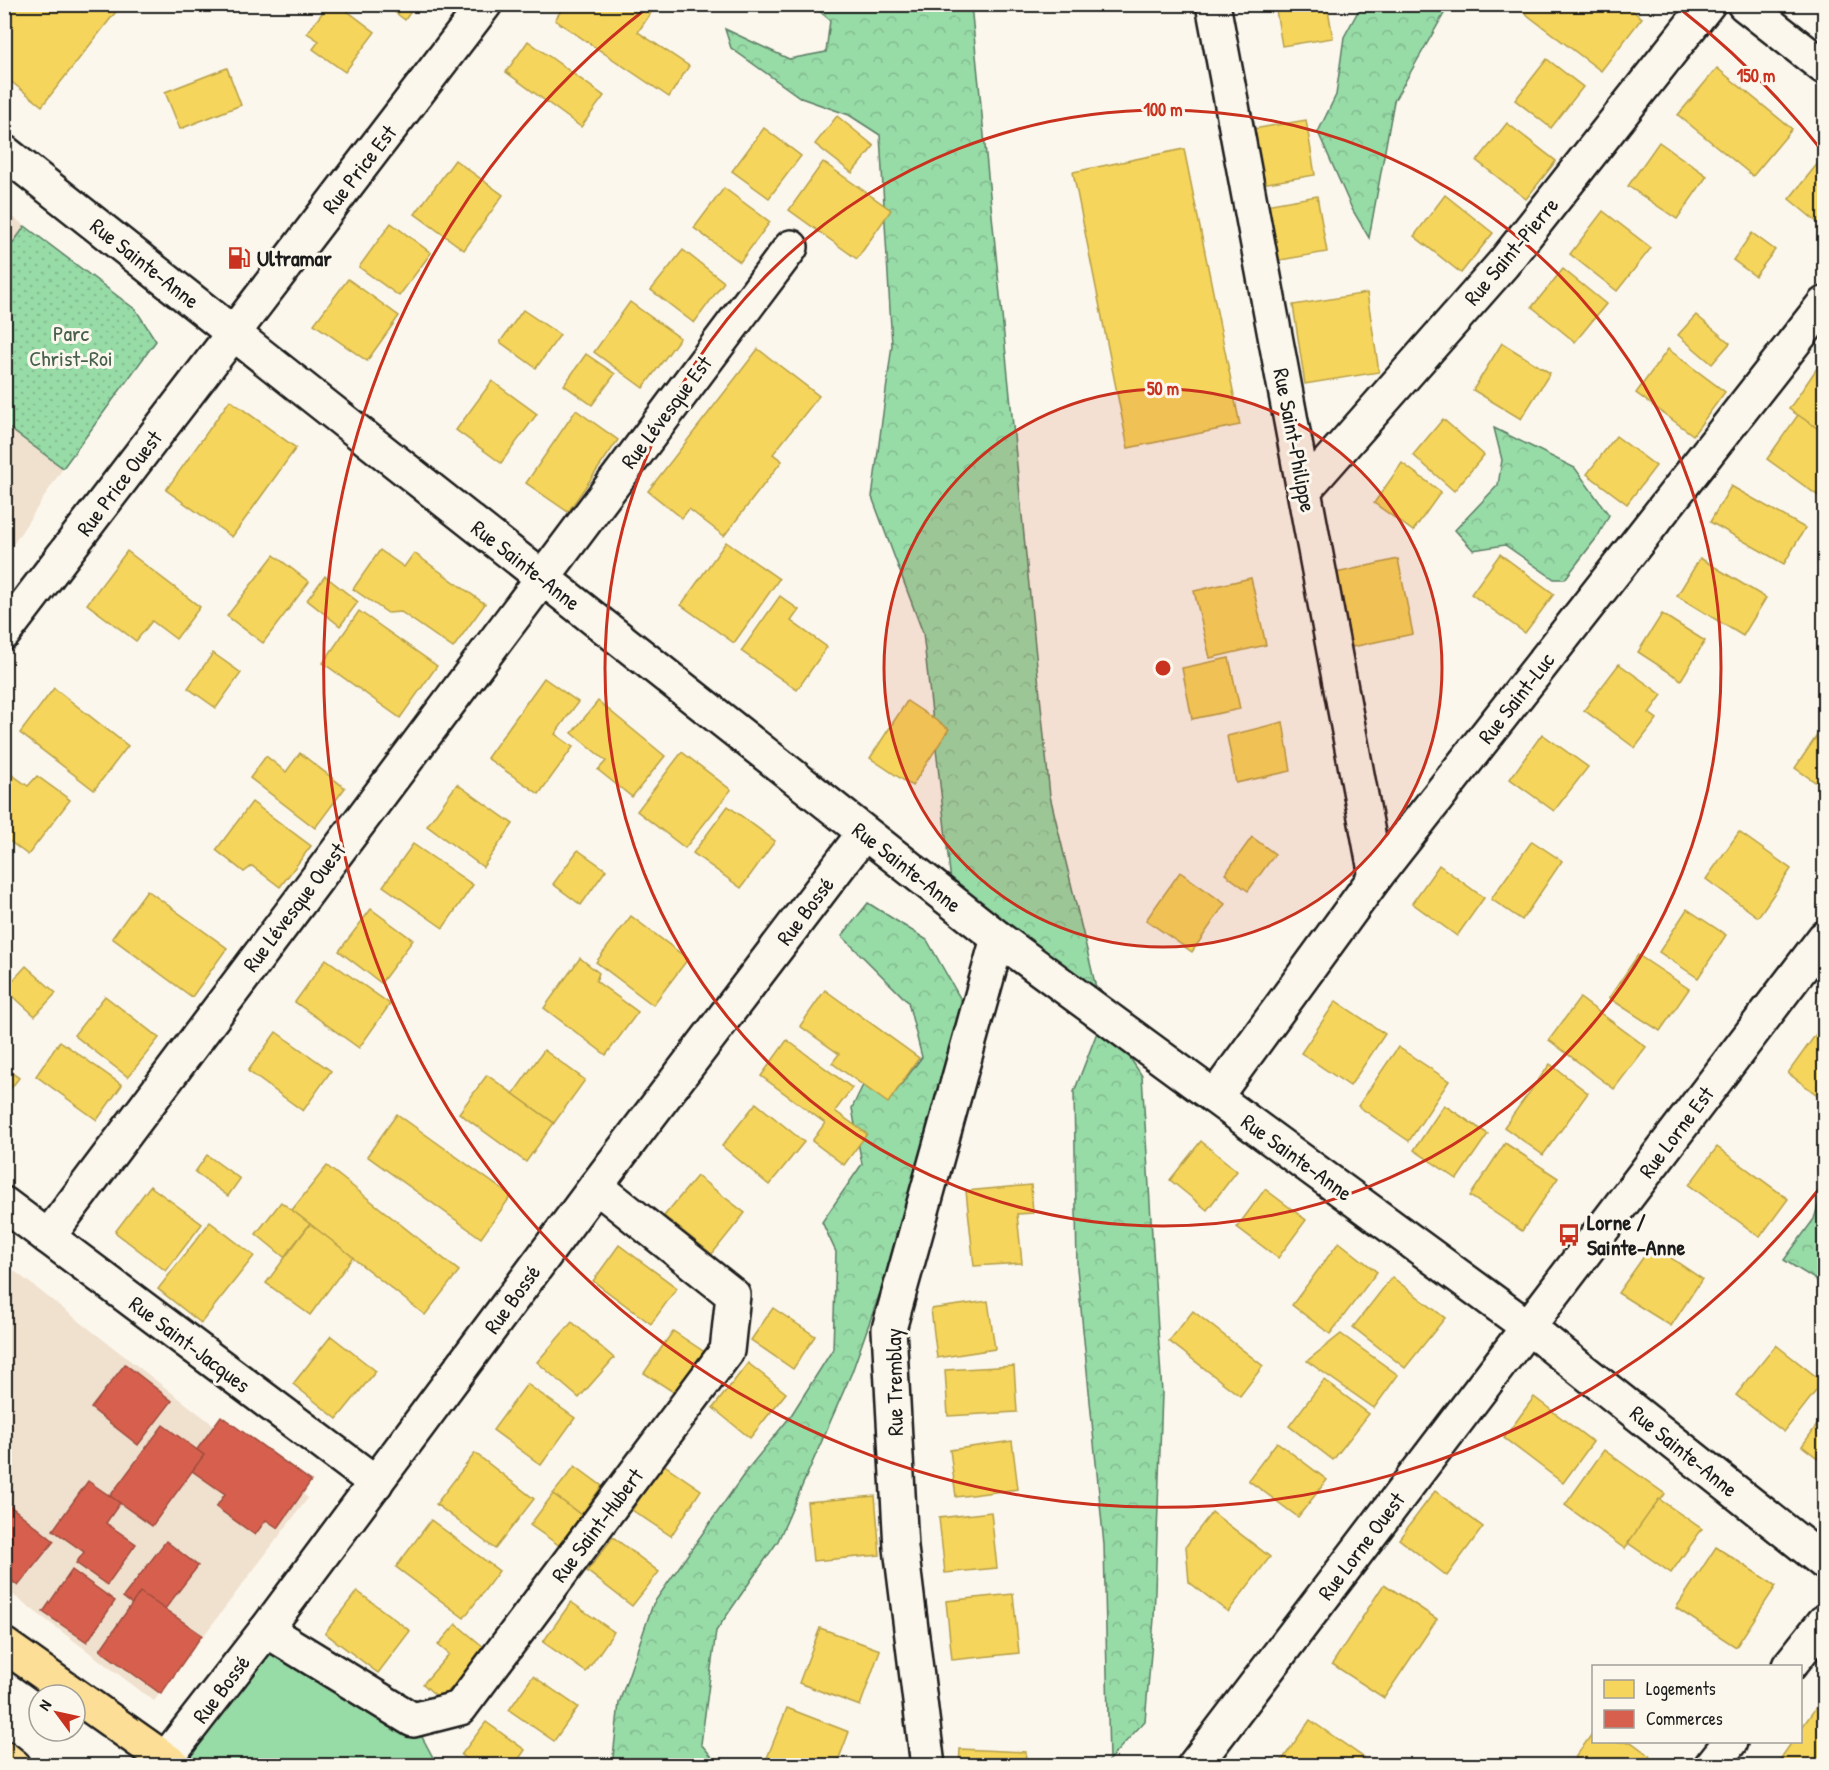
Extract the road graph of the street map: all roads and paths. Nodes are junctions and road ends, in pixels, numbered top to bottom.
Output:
1 (485, 4) edge
2 (1213, 4) edge
3 (1708, 4) edge
4 (1744, 4) edge
5 (1824, 67) edge
6 (4, 152) edge
7 (791, 247) dead end
8 (1824, 304) edge
9 (233, 333) junction
10 (1305, 489) junction
11 (541, 577) junction
12 (4, 633) edge
13 (864, 833) junction
14 (1376, 876) junction
15 (998, 938) junction
16 (1824, 938) edge
17 (1215, 1097) junction
18 (596, 1186) junction
19 (4, 1204) edge
20 (48, 1237) junction
21 (1528, 1327) junction
22 (376, 1483) junction
23 (1824, 1562) edge
24 (1824, 1622) edge
25 (266, 1630) junction
26 (4, 1645) edge
27 (1790, 1665) edge
28 (1729, 1743) edge
29 (4, 1758) edge
30 (167, 1764) edge
31 (14, 1766) edge
32 (928, 1766) edge
33 (1194, 1766) edge
34 (1711, 1766) edge

1 - 9 street, Rue Price Est
2 - 10 street, Rue Saint-Philippe
3 - 10 street, Rue Saint-Pierre
4 - 5 street
6 - 9 street, Rue Sainte-Anne
7 - 11 street, Rue Lévesque Est
8 - 14 street, Rue Saint-Luc
9 - 11 street, Rue Sainte-Anne
9 - 12 street, Rue Price Ouest
10 - 14 street, Rue Saint-Philippe
11 - 13 street, Rue Sainte-Anne
11 - 20 street, Rue Lévesque Ouest
13 - 15 street, Rue Sainte-Anne
13 - 18 street, Rue Bossé
14 - 17 street, Rue Saint-Luc
15 - 17 street, Rue Sainte-Anne
15 - 32 street, Rue Tremblay
16 - 21 street, Rue Lorne Est
17 - 21 street, Rue Sainte-Anne
18 - 22 street, Rue Bossé
18 - 25 street, Rue Saint-Hubert
19 - 20 street, Rue Saint-Jacques
20 - 22 street, Rue Saint-Jacques
21 - 23 street, Rue Sainte-Anne
21 - 33 street, Rue Lorne Ouest
22 - 25 street, Rue Bossé
24 - 27 street
25 - 30 street, Rue Bossé
26 - 30 main road
28 - 34 street
29 - 31 main road

